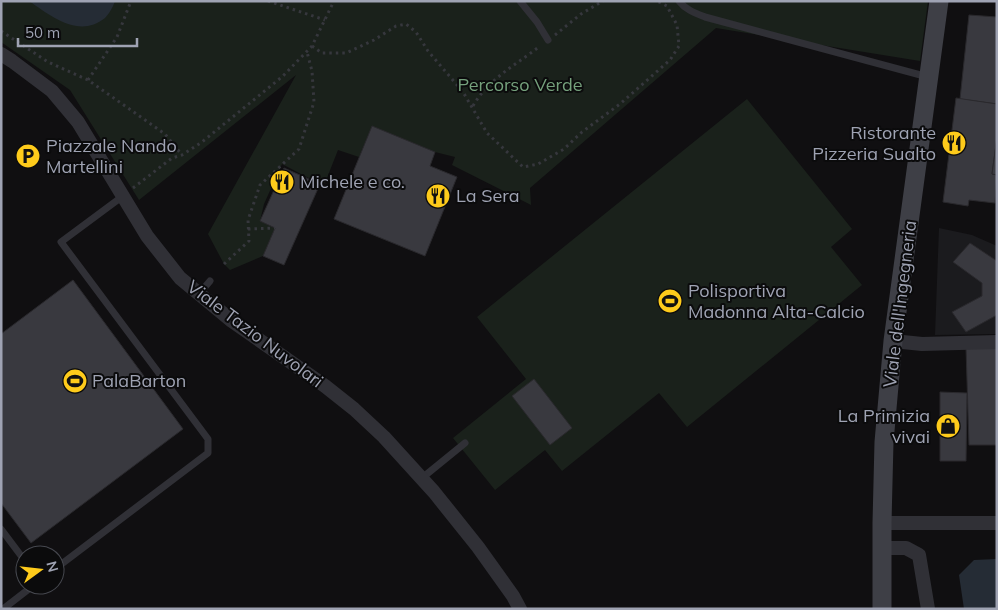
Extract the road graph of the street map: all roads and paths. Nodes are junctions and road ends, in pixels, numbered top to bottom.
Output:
1 (131, 1) edge
2 (268, 1) edge
3 (334, 1) edge
4 (520, 1) edge
5 (602, 1) edge
6 (657, 1) edge
7 (679, 1) edge
8 (939, 1) edge
9 (325, 20) junction
10 (1, 30) edge
11 (548, 40) junction
12 (312, 46) junction
13 (307, 52) junction
14 (1, 54) edge
15 (929, 78) junction
16 (88, 80) junction
17 (472, 107) junction
18 (182, 155) junction
19 (122, 196) junction
20 (275, 228) dead end
21 (248, 229) junction
22 (224, 264) dead end
23 (210, 281) dead end
24 (199, 294) junction
25 (893, 341) junction
26 (997, 342) edge
27 (465, 443) dead end
28 (422, 478) junction
29 (882, 523) junction
30 (997, 523) edge
31 (1, 528) edge
32 (15, 547) edge
33 (881, 548) junction
34 (65, 561) edge
35 (21, 595) edge
36 (3, 609) edge
37 (520, 609) edge
38 (882, 609) edge
39 (928, 609) edge

1 - 16 path
2 - 9 path
3 - 9 path
4 - 11 lane
5 - 11 path
6 - 17 path
7 - 15 lane
8 - 15 street, Viale dell'Ingegneria
9 - 12 path
10 - 16 path
11 - 17 path
12 - 13 path
12 - 17 path
13 - 18 path
13 - 21 path
14 - 19 street, Viale Tazio Nuvolari
15 - 25 street, Viale dell'Ingegneria
16 - 18 path
18 - 19 path
19 - 24 street, Viale Tazio Nuvolari
19 - 34 lane
20 - 21 path
21 - 22 path
23 - 24 lane
24 - 28 street, Viale Tazio Nuvolari
25 - 26 street
25 - 29 street, Viale dell'Ingegneria
27 - 28 lane
28 - 37 street, Viale Tazio Nuvolari
29 - 30 street
29 - 33 street, Viale dell'Ingegneria
31 - 32 lane
33 - 38 street, Viale dell'Ingegneria
33 - 39 street
35 - 36 lane

